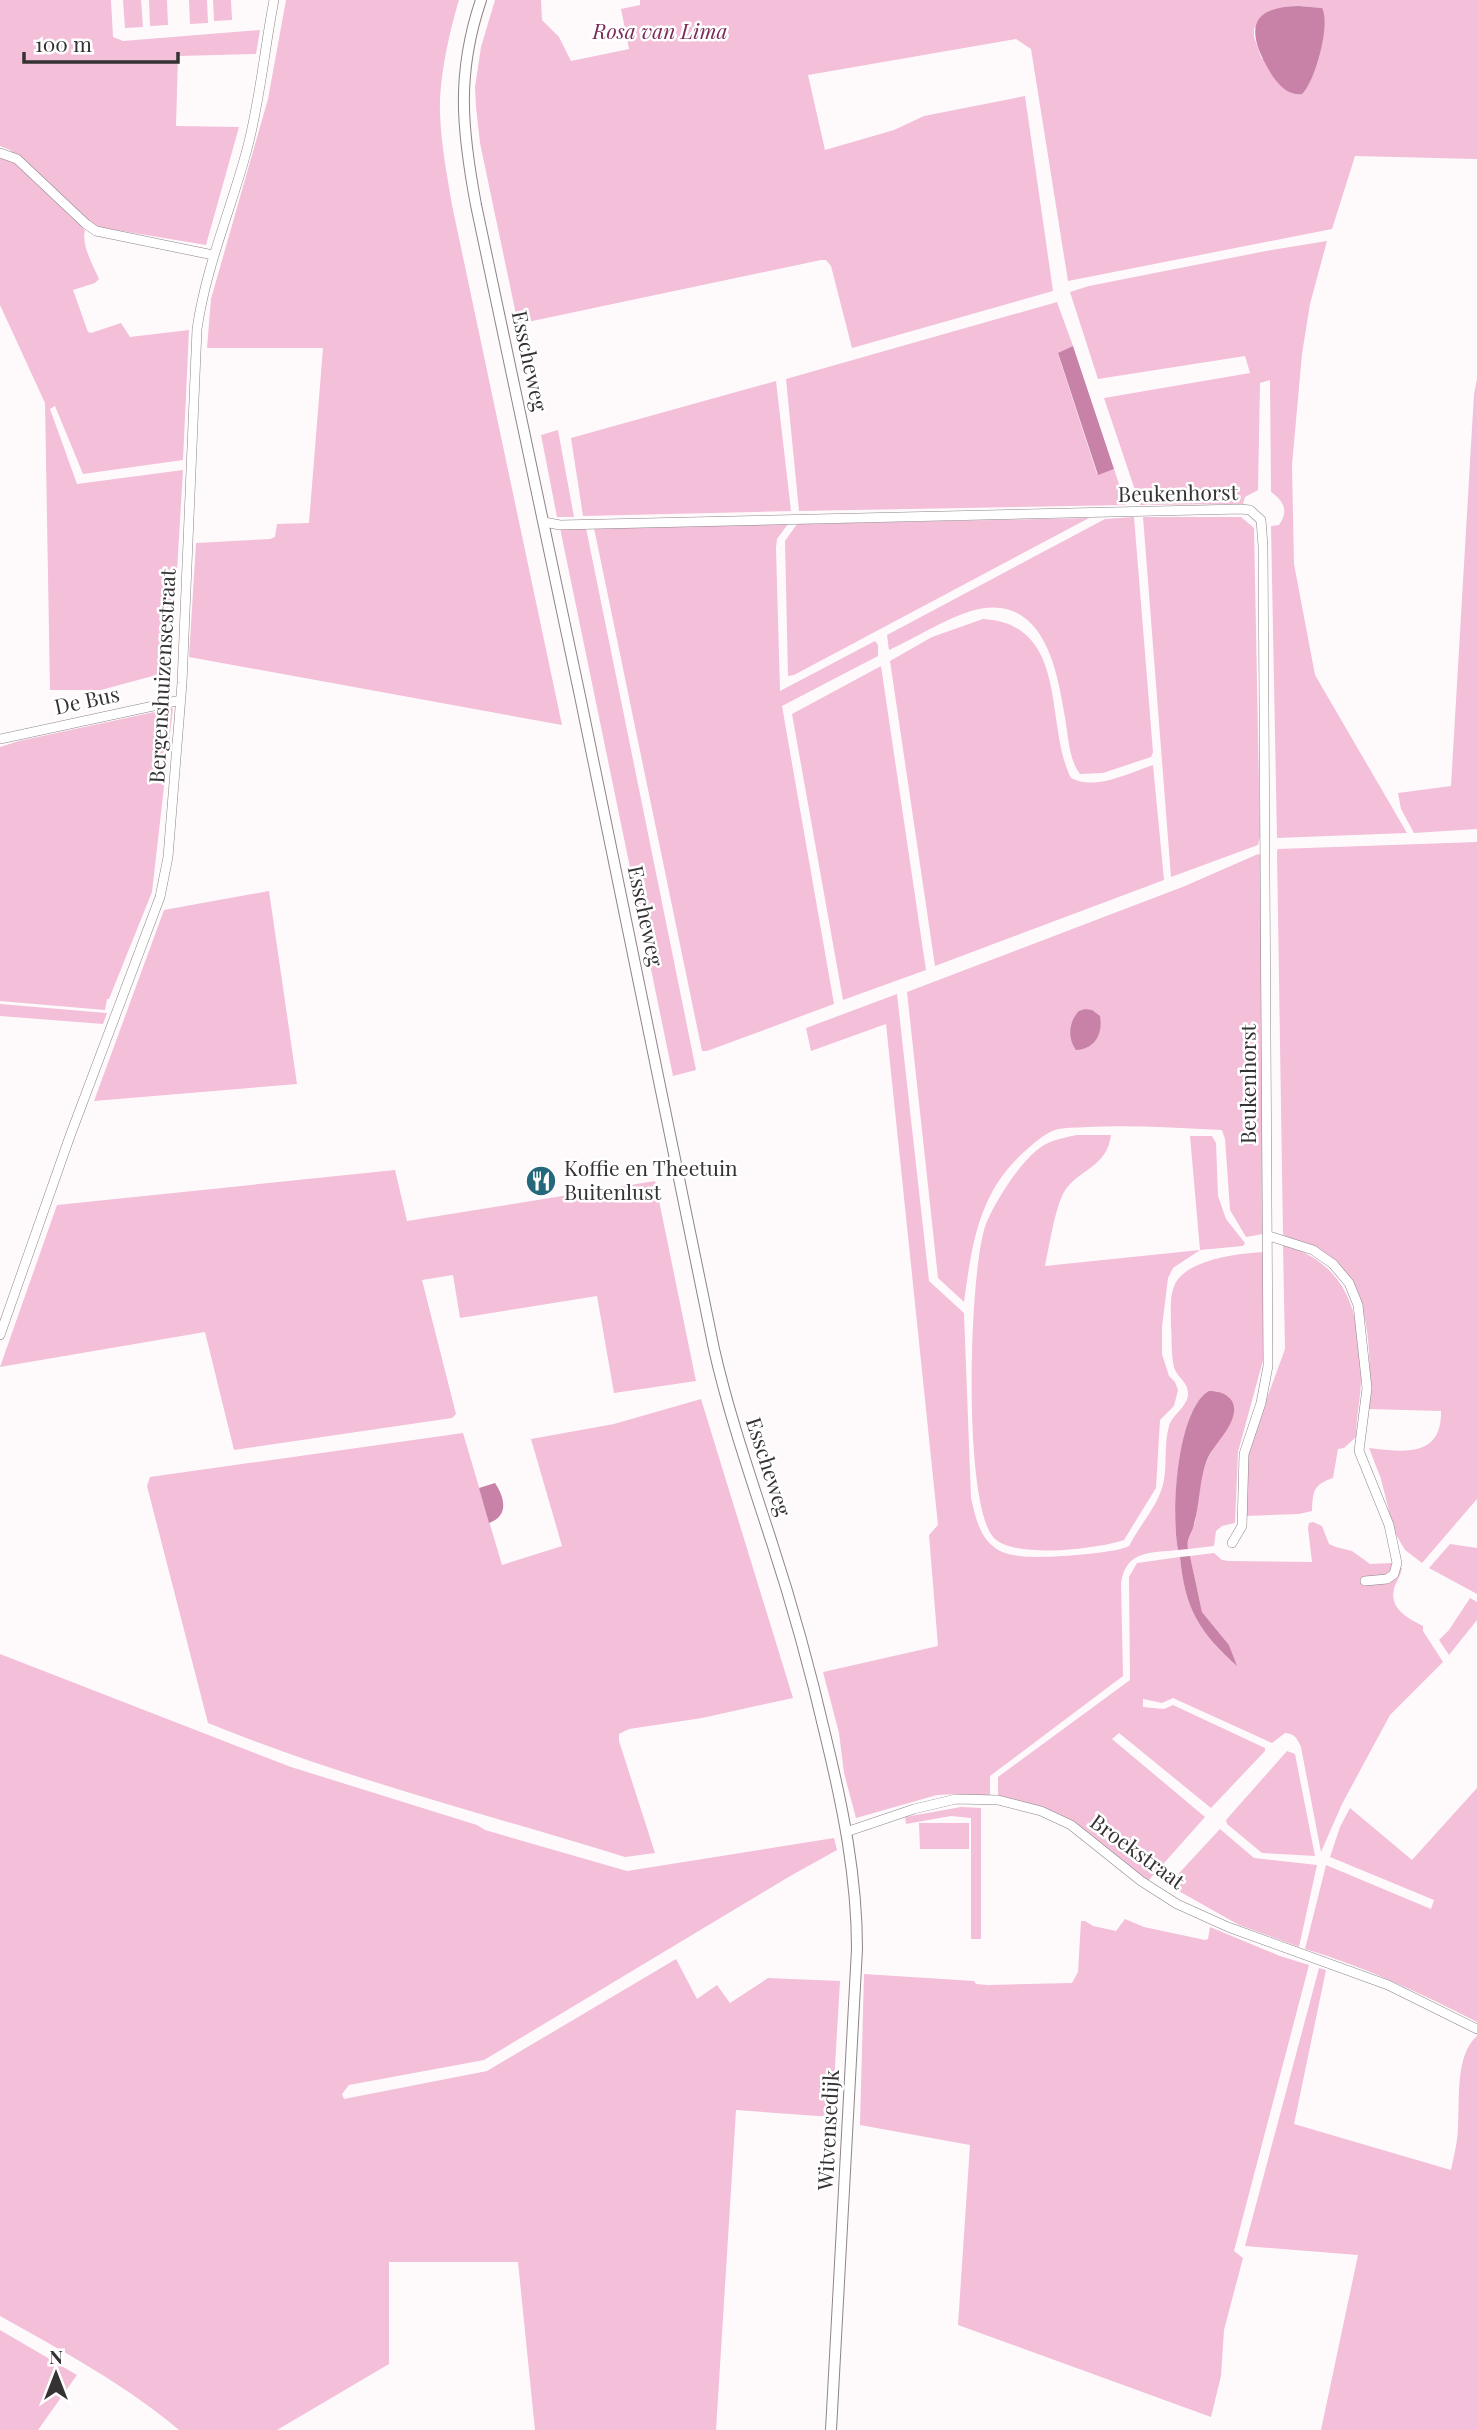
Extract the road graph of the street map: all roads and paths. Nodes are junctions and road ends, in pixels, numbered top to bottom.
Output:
1 (274, 0) edge
2 (481, 0) edge
3 (0, 153) edge
4 (213, 255) junction
5 (544, 522) junction
6 (181, 699) junction
7 (0, 739) edge
8 (1269, 1236) junction
9 (0, 1335) edge
10 (1232, 1543) dead end
11 (1365, 1581) dead end
12 (846, 1832) junction
13 (1477, 2029) edge
14 (831, 2430) edge

1 - 4 street, Bergenshuizensestraat
2 - 5 street, Esscheweg
3 - 4 street
4 - 6 street, Bergenshuizensestraat
5 - 8 street, Beukenhorst
5 - 12 street, Esscheweg
6 - 7 street, De Bus
6 - 9 street, Bergenshuizensestraat
8 - 10 street, Beukenhorst
8 - 11 street
12 - 13 street, Broekstraat
12 - 14 street, Witvensedijk

